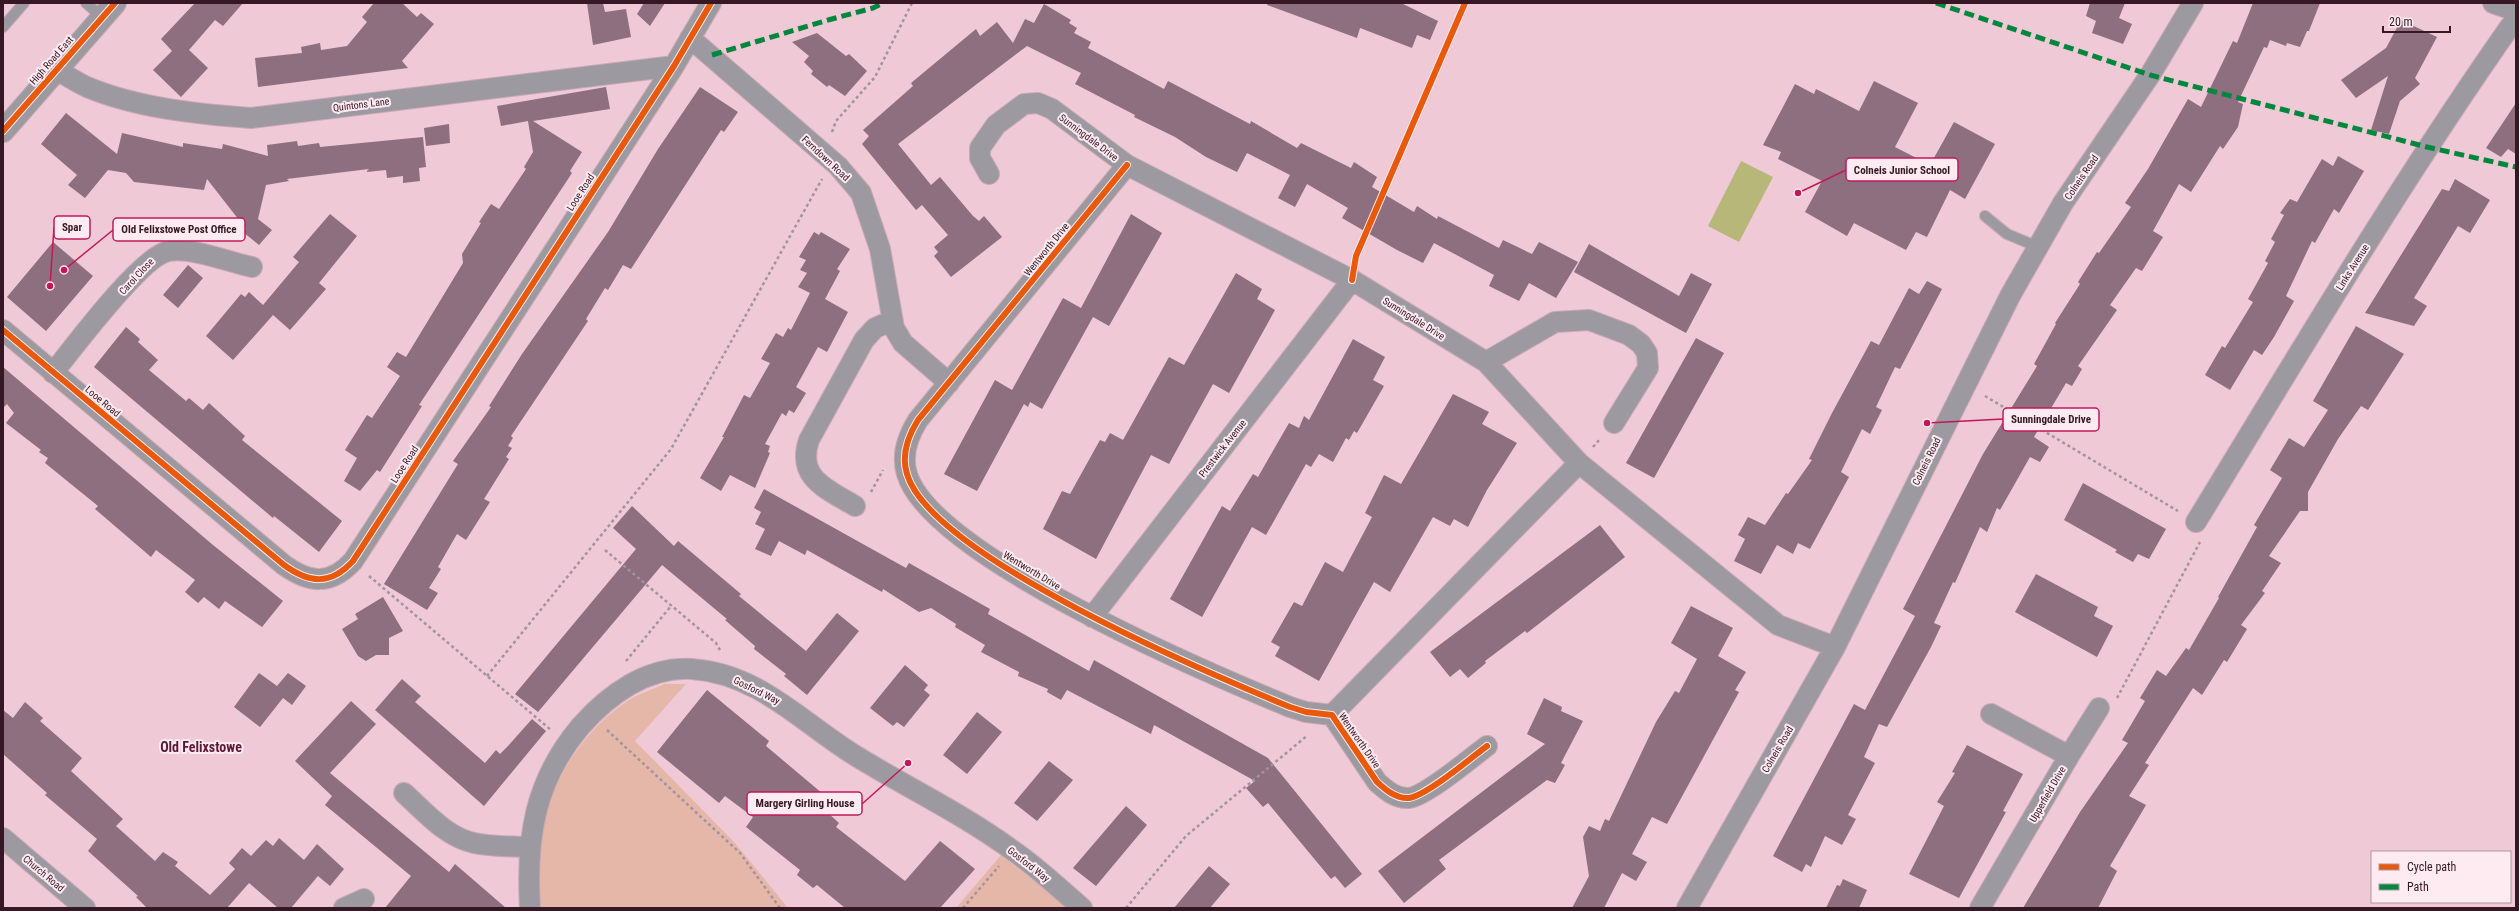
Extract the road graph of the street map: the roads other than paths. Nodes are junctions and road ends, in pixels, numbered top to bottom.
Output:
1 (24, 3) edge
2 (86, 3) edge
3 (711, 3) edge
4 (2193, 3) edge
5 (2493, 3) edge
6 (108, 10) edge
7 (2516, 11) edge
8 (2516, 18) edge
9 (3, 27) edge
10 (690, 38) junction
11 (674, 66) junction
12 (55, 69) junction
13 (3, 131) edge
14 (1127, 165) junction
15 (988, 174) dead end
16 (1985, 216) dead end
17 (2038, 247) junction
18 (252, 267) dead end
19 (1352, 280) junction
20 (891, 321) junction
21 (3, 330) edge
22 (1486, 362) junction
23 (53, 373) junction
24 (949, 383) junction
25 (1614, 423) road end
26 (1579, 463) junction
27 (855, 506) road end
28 (2196, 522) road end
29 (1092, 617) junction
30 (1835, 647) junction
31 (2099, 708) road end
32 (1991, 714) dead end
33 (1332, 715) junction
34 (1487, 746) dead end
35 (2069, 756) junction
36 (404, 793) dead end
37 (3, 838) edge
38 (529, 846) junction
39 (364, 899) dead end
40 (1689, 907) edge
41 (85, 908) edge
42 (344, 908) edge
43 (530, 908) edge
44 (1082, 908) edge
45 (1980, 908) edge

1 - 9 lane
2 - 6 lane
3 - 10 street, Looe Road
4 - 17 street, Colneis Road
5 - 7 street
6 - 12 street, High Road East
8 - 28 street, Links Avenue
10 - 11 street, Looe Road
10 - 20 street, Ferndown Road
11 - 12 street, Quintons Lane
11 - 23 street, Looe Road
12 - 13 street, High Road East
14 - 15 street, Sunningdale Drive
14 - 19 street, Sunningdale Drive
14 - 24 street, Wentworth Drive
16 - 17 lane
17 - 30 street, Colneis Road
18 - 23 street, Carol Close
19 - 22 street, Sunningdale Drive
19 - 29 street, Prestwick Avenue
20 - 24 street, Ferndown Road
20 - 27 street
21 - 23 street, Looe Road
22 - 25 street
22 - 26 street, Sunningdale Drive
24 - 29 street, Wentworth Drive
26 - 30 street, Sunningdale Drive
26 - 33 street, Wentworth Drive
29 - 33 street, Wentworth Drive
30 - 40 street, Colneis Road
31 - 35 street
32 - 35 street, Upperfield Drive
33 - 34 street, Wentworth Drive
35 - 45 street, Upperfield Drive
36 - 38 street
37 - 41 street, Church Road
38 - 43 street, Gosford Way
38 - 44 street, Gosford Way
39 - 42 street

